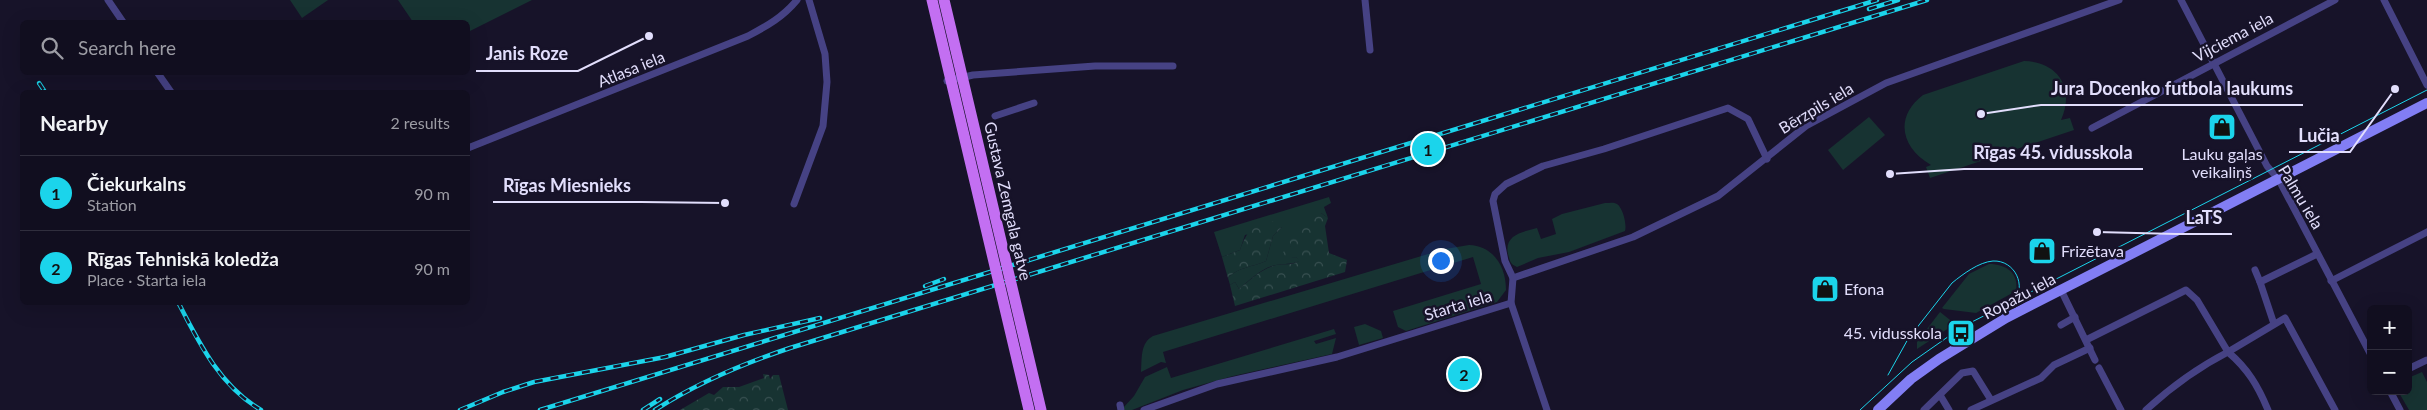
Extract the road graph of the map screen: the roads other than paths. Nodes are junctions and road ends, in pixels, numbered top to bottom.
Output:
1 (108, 0) edge
2 (797, 0) edge
3 (809, 0) edge
4 (932, 0) edge
5 (944, 0) edge
6 (1365, 0) edge
7 (2119, 0) edge
8 (2181, 0) edge
9 (2335, 0) edge
10 (2384, 0) edge
11 (122, 20) edge
12 (1370, 50) dead end
13 (2214, 63) junction
14 (1174, 66) dead end
15 (159, 75) edge
16 (947, 81) dead end
17 (2427, 84) edge
18 (170, 90) edge
19 (1034, 103) dead end
20 (2427, 103) edge
21 (995, 116) dead end
22 (2092, 128) dead end
23 (470, 147) edge
24 (1767, 159) junction
25 (2278, 180) junction
26 (794, 204) dead end
27 (2427, 232) edge
28 (2317, 254) junction
29 (2255, 270) dead end
30 (1513, 278) junction
31 (2332, 281) junction
32 (2260, 282) junction
33 (2062, 290) junction
34 (1511, 303) junction
35 (2075, 318) junction
36 (2274, 324) junction
37 (2061, 325) dead end
38 (2086, 340) junction
39 (2090, 348) junction
40 (2368, 350) edge
41 (2228, 352) junction
42 (2095, 360) dead end
43 (2427, 360) edge
44 (2100, 368) dead end
45 (2412, 368) edge
46 (1940, 395) junction
47 (2392, 395) edge
48 (1991, 400) junction
49 (1029, 410) edge
50 (1041, 410) edge
51 (1144, 410) edge
52 (1548, 410) edge
53 (1878, 410) edge
54 (1924, 410) edge
55 (1949, 410) edge
56 (1971, 410) edge
57 (2121, 410) edge
58 (2146, 410) edge
59 (2268, 410) edge
60 (2335, 410) edge
61 (2400, 410) edge

1 - 11 street
2 - 23 street, Atlasa iela
3 - 26 street
4 - 49 main road, Gustava Zemgala gatve, bridge
5 - 50 main road, Gustava Zemgala gatve, bridge
6 - 12 street
7 - 24 street, Bērzpils iela
8 - 13 street, Palmu iela
9 - 13 street, Vijciema iela
10 - 17 street
13 - 22 street, Vijciema iela
13 - 25 street, Palmu iela
14 - 16 street
15 - 18 street
19 - 21 street
20 - 25 street, Ropažu iela
24 - 30 street, Bērzpils iela
24 - 30 street, Starta iela
25 - 28 street, Palmu iela
25 - 33 street, Ropažu iela
27 - 31 street
28 - 31 street, Palmu iela
28 - 32 street
29 - 32 street
30 - 34 street, Starta iela
31 - 40 street, Palmu iela
32 - 36 street
33 - 35 street
33 - 53 street, Ropažu iela
34 - 51 street, Starta iela
34 - 52 street
35 - 37 street
35 - 38 street
36 - 41 street
36 - 60 street
38 - 39 street
38 - 41 street
39 - 42 street
39 - 48 street
41 - 58 street
41 - 59 street
43 - 45 street
44 - 57 street
46 - 48 street
46 - 54 street
46 - 55 street
47 - 61 street
48 - 56 street

